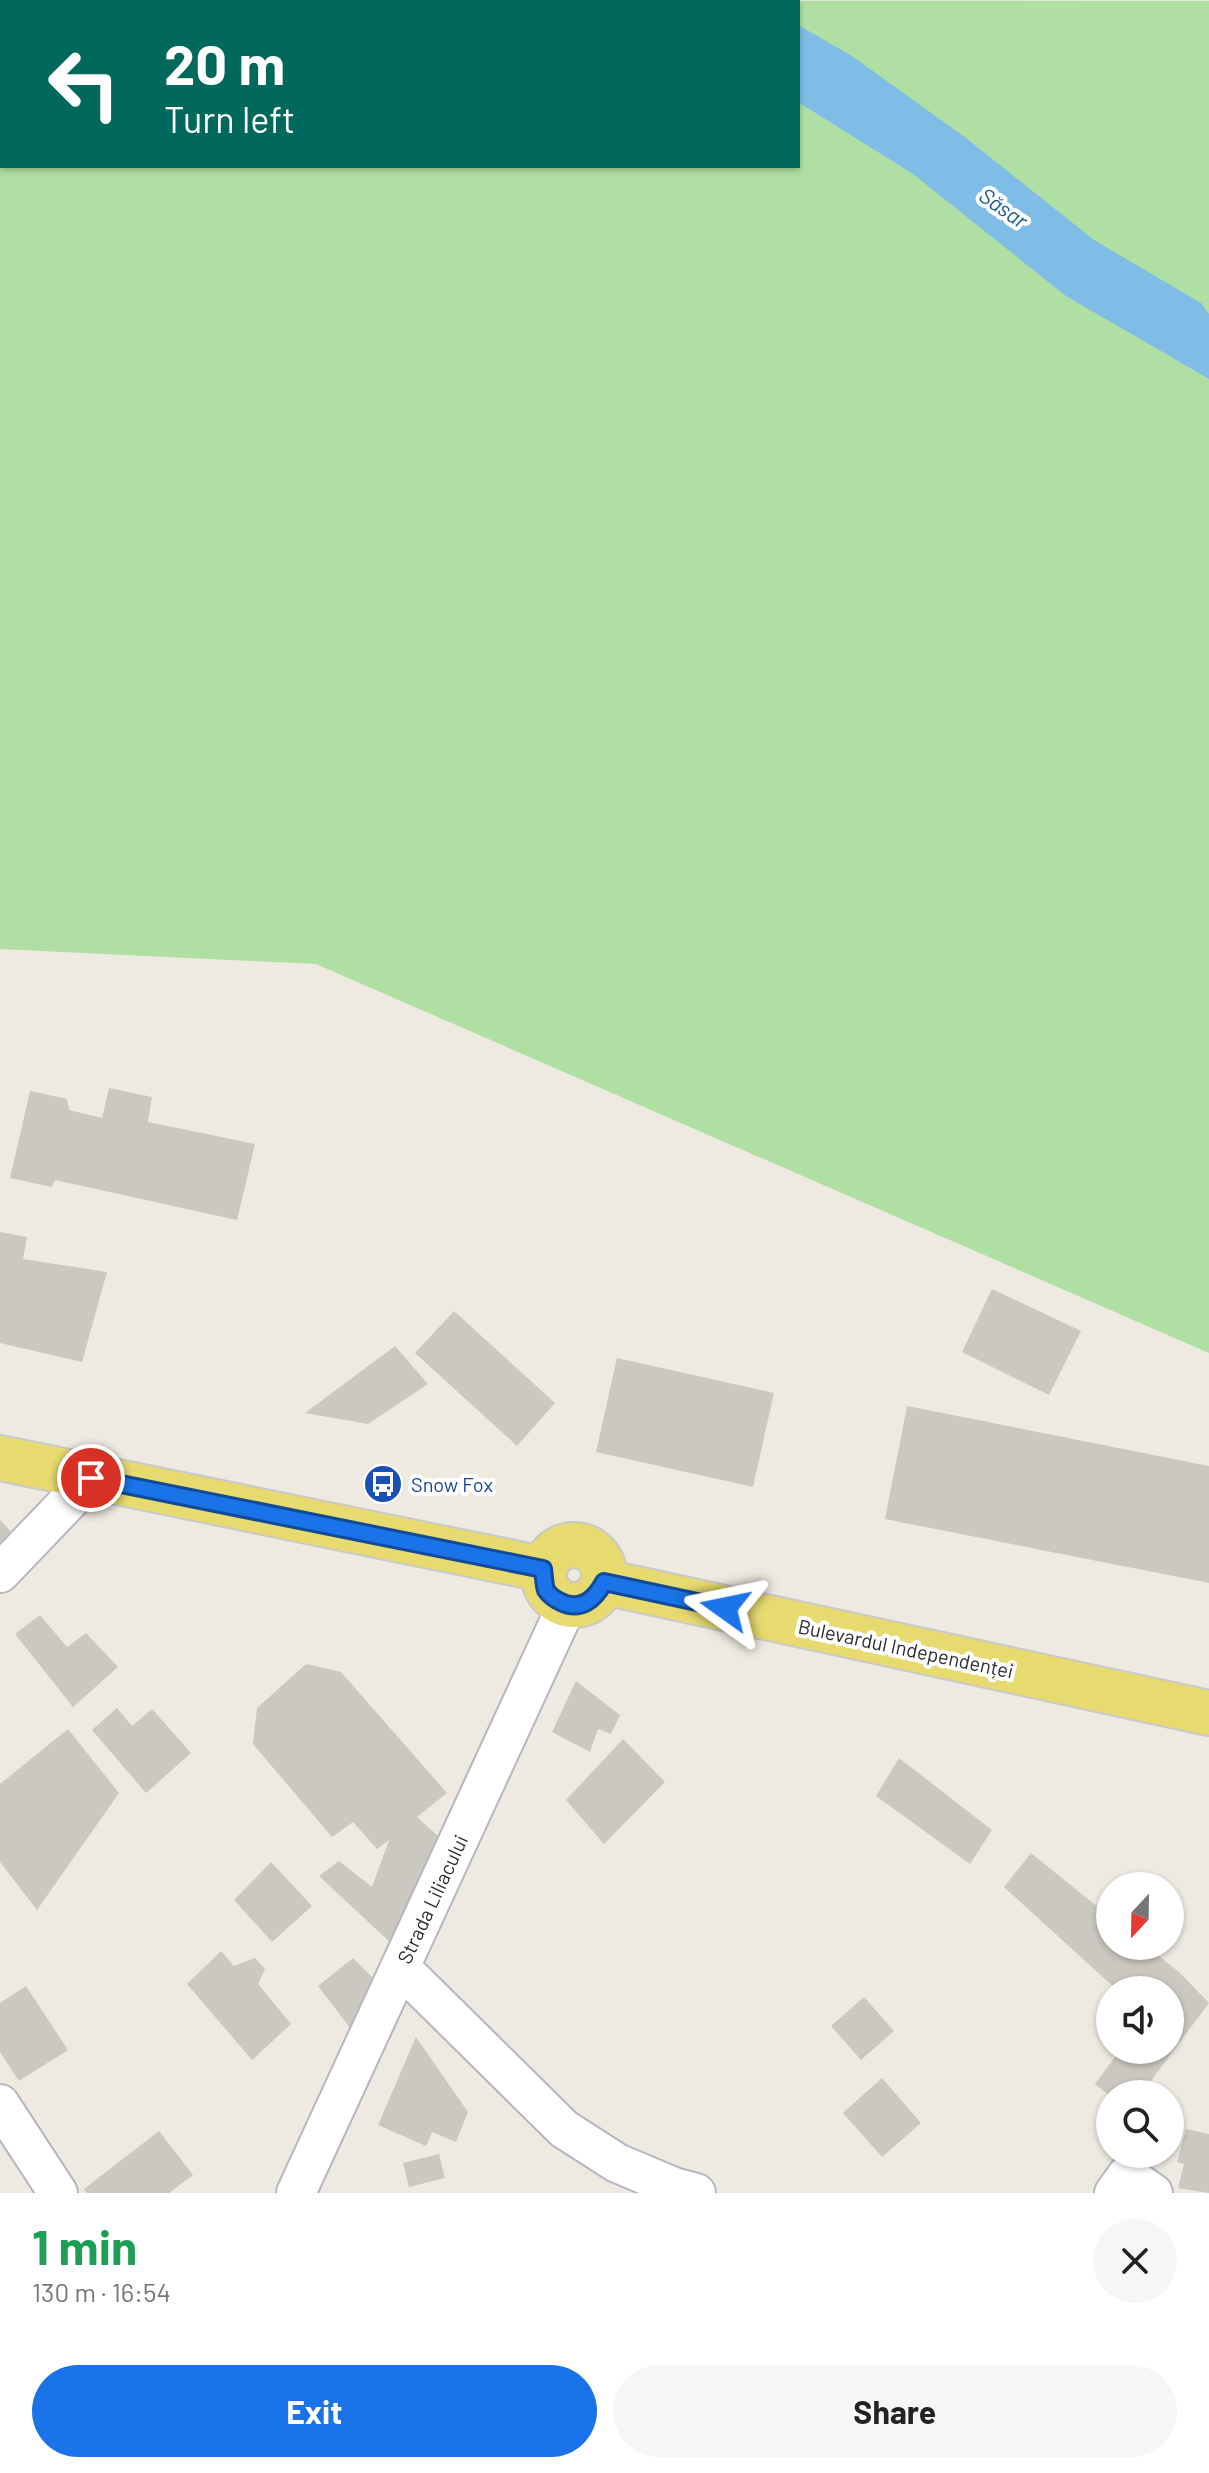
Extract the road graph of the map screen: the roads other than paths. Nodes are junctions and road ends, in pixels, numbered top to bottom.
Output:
1 (0, 1458) edge
2 (91, 1478) junction
3 (543, 1569) junction
4 (0, 1573) edge
5 (604, 1582) junction
6 (567, 1605) junction
7 (1209, 1713) edge
8 (400, 1967) junction
9 (0, 2104) edge
10 (58, 2193) edge
11 (296, 2193) edge
12 (696, 2193) edge
13 (1114, 2193) edge
14 (1153, 2193) edge

1 - 2 main road
2 - 3 main road
2 - 4 street
3 - 5 main road
3 - 6 main road
5 - 6 main road
5 - 7 main road, Bulevardul Independenței
6 - 8 street, Strada Liliacului
8 - 11 street, Strada Liliacului
8 - 12 street
9 - 10 street
13 - 14 street

